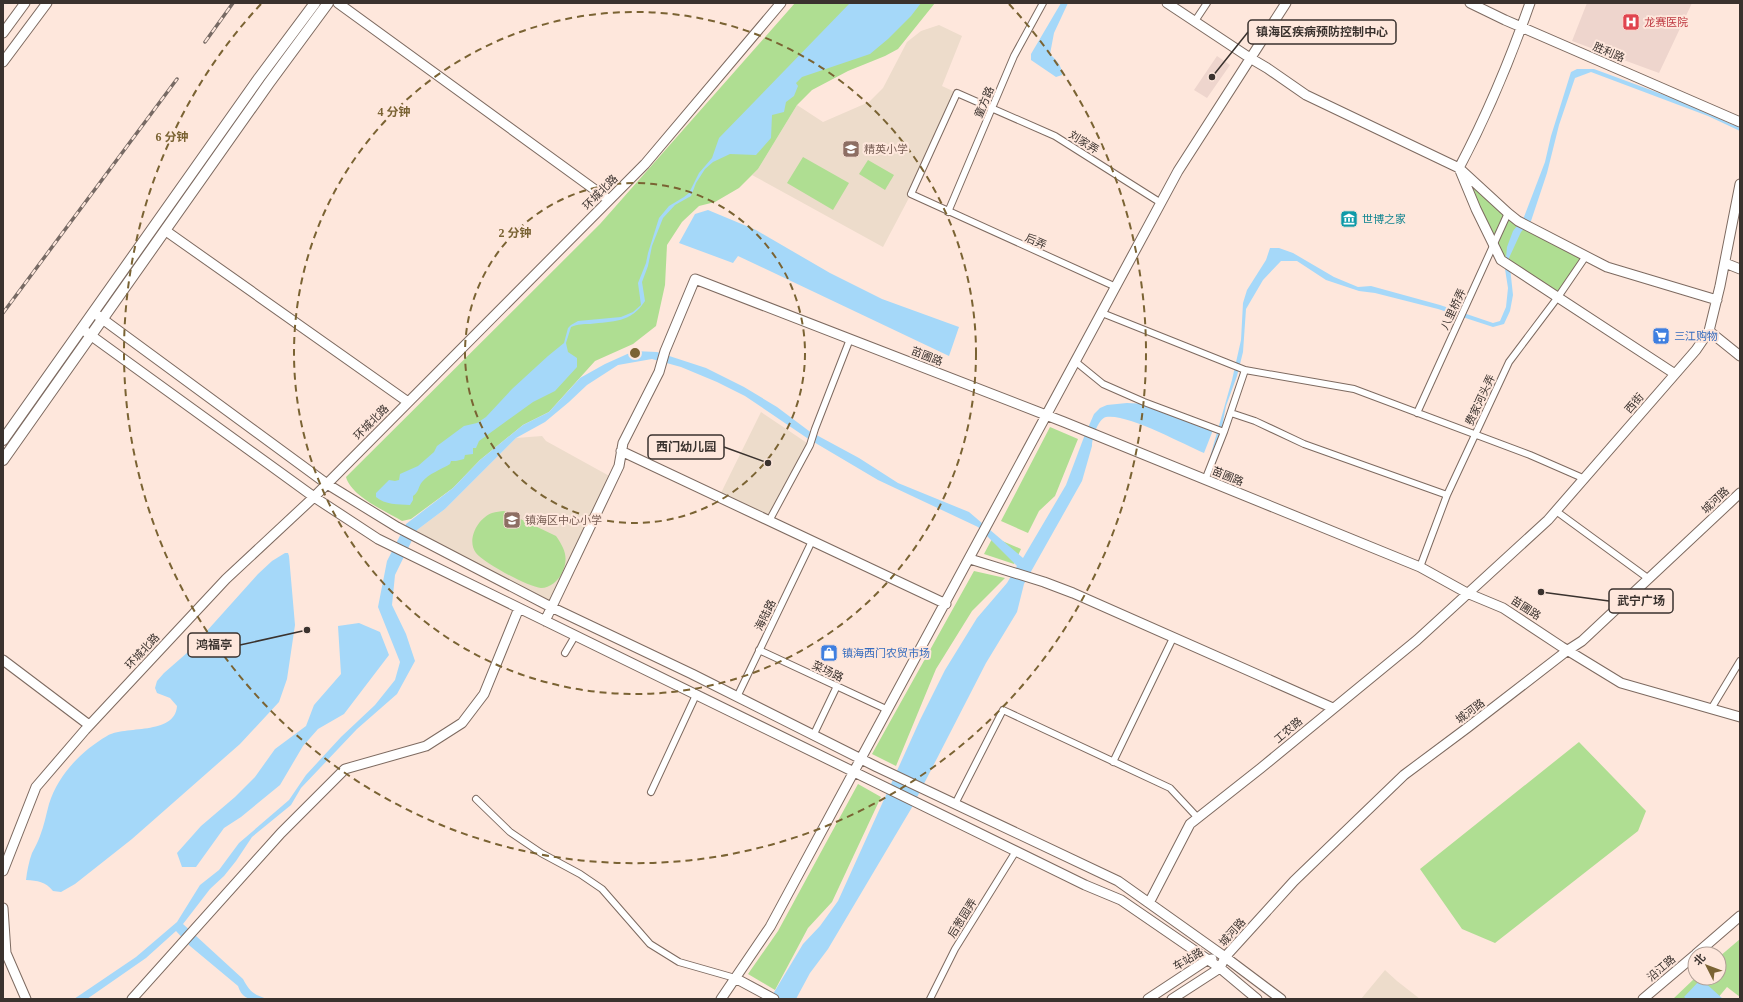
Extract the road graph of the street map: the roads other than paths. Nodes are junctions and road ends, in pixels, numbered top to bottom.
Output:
1 (25, 3) edge
2 (46, 3) edge
3 (315, 3) edge
4 (328, 3) edge
5 (338, 3) edge
6 (780, 3) edge
7 (1043, 3) edge
8 (1167, 3) edge
9 (1207, 3) edge
10 (1286, 3) edge
11 (1470, 3) edge
12 (1530, 3) edge
13 (1195, 21) junction
14 (1522, 28) junction
15 (3, 33) edge
16 (1250, 58) junction
17 (3, 62) edge
18 (992, 108) junction
19 (1740, 122) edge
20 (1459, 168) junction
21 (1740, 184) edge
22 (609, 200) junction
23 (1161, 203) junction
24 (948, 212) junction
25 (1508, 214) junction
26 (166, 231) junction
27 (1494, 245) junction
28 (1586, 256) junction
29 (1725, 263) junction
30 (1740, 269) edge
31 (1116, 287) junction
32 (1558, 297) junction
33 (1717, 300) junction
34 (93, 312) junction
35 (1102, 313) junction
36 (103, 320) junction
37 (82, 329) junction
38 (1709, 331) junction
39 (92, 335) junction
40 (850, 339) junction
41 (1740, 356) edge
42 (1076, 362) junction
43 (1245, 370) junction
44 (1675, 374) junction
45 (408, 402) junction
46 (1231, 413) junction
47 (1417, 413) junction
48 (1046, 415) junction
49 (1224, 432) junction
50 (1474, 435) junction
51 (3, 440) edge
52 (621, 451) junction
53 (3, 460) edge
54 (1585, 479) junction
55 (1205, 480) junction
56 (326, 484) junction
57 (1740, 493) edge
58 (1447, 495) junction
59 (314, 496) junction
60 (1556, 511) junction
61 (769, 521) junction
62 (812, 541) junction
63 (970, 559) junction
64 (1420, 567) junction
65 (1649, 579) junction
66 (1467, 593) junction
67 (946, 604) junction
68 (551, 607) junction
69 (519, 608) junction
70 (545, 621) junction
71 (575, 636) junction
72 (1173, 638) junction
73 (760, 650) junction
74 (1568, 650) junction
75 (565, 653) dead end
76 (3, 660) edge
77 (1740, 661) edge
78 (837, 686) junction
79 (696, 695) junction
80 (737, 697) junction
81 (1333, 708) junction
82 (1711, 709) junction
83 (888, 710) junction
84 (1740, 717) edge
85 (89, 725) junction
86 (813, 736) junction
87 (862, 759) junction
88 (1113, 762) junction
89 (854, 772) junction
90 (651, 792) dead end
91 (476, 800) dead end
92 (955, 804) junction
93 (1198, 818) junction
94 (1016, 851) junction
95 (3, 871) edge
96 (1149, 903) junction
97 (3, 908) edge
98 (1740, 916) edge
99 (1704, 946) edge
100 (5, 948) edge
101 (1225, 957) junction
102 (1207, 960) junction
103 (1687, 961) edge
104 (1220, 968) junction
105 (735, 978) junction
106 (26, 999) edge
107 (132, 999) edge
108 (721, 999) edge
109 (774, 999) edge
110 (930, 999) edge
111 (1148, 999) edge
112 (1172, 999) edge
113 (1258, 999) edge
114 (1281, 999) edge
115 (1643, 999) edge

1 - 15 street
2 - 17 street
3 - 34 main road
4 - 26 main road
5 - 22 street
6 - 22 street, 环城北路
7 - 18 street, 童方路
8 - 13 street
9 - 13 street
10 - 16 street
11 - 14 street, 胜利路
12 - 14 street
13 - 16 street
14 - 19 street, 胜利路
14 - 20 street
16 - 20 street
16 - 23 street
18 - 23 street, 刘家弄
18 - 24 street, 童方路
18 - 24 street, 刘家弄
20 - 25 street
20 - 27 street
21 - 29 street, 西街
22 - 45 street, 环城北路
23 - 31 street
24 - 31 street, 后弄
25 - 27 street, 八里桥弄
25 - 28 street
26 - 36 main road
26 - 45 street
27 - 32 street
27 - 47 street, 八里桥弄
28 - 32 street, 费家河头弄
28 - 33 street
29 - 30 street
29 - 33 street, 西街
31 - 35 street
32 - 44 street
32 - 50 street, 费家河头弄
33 - 38 street, 西街
34 - 36 street
34 - 37 main road
35 - 42 street
35 - 43 street
36 - 39 main road
36 - 56 street
37 - 39 street
37 - 51 main road
38 - 41 street
38 - 44 street, 西街
39 - 53 main road
39 - 59 street
40 - 48 street, 苗圃路
40 - 52 street, 苗圃路
40 - 61 street
42 - 48 street
42 - 49 street
43 - 46 street
43 - 47 street
44 - 54 street, 西街
45 - 56 street, 环城北路
46 - 49 street
46 - 58 street
47 - 50 street
48 - 55 street, 苗圃路
48 - 63 street
49 - 55 street
50 - 54 street
50 - 58 street, 费家河头弄
52 - 61 street
52 - 68 street
54 - 60 street, 西街
55 - 64 street, 苗圃路
56 - 59 street, 环城北路
56 - 68 street
57 - 65 street, 城河路
58 - 64 street, 费家河头弄
59 - 69 street
59 - 85 street, 环城北路
60 - 65 street
60 - 66 street, 西街
61 - 62 street
62 - 67 street
62 - 73 street, 海陆路
63 - 67 street
63 - 72 street
64 - 66 street, 苗圃路
65 - 74 street, 城河路
66 - 74 street, 苗圃路
66 - 81 street, 工农路
67 - 83 street
68 - 70 street
68 - 80 street
69 - 70 street
69 - 107 street
70 - 71 street
71 - 75 street
71 - 79 street
72 - 81 street
72 - 88 street
73 - 78 street, 菜场路
73 - 80 street, 海陆路
74 - 82 street, 苗圃路
74 - 101 street, 城河路
76 - 85 street
77 - 82 street
78 - 83 street, 菜场路
78 - 86 street
79 - 89 street
79 - 90 street
80 - 86 street
81 - 93 street, 工农路
82 - 84 street, 苗圃路
83 - 87 street
85 - 95 street, 环城北路
86 - 87 street
87 - 89 street
87 - 92 street
88 - 92 street
88 - 93 street
89 - 94 street
89 - 105 street
91 - 105 street
92 - 96 street
93 - 96 street, 工农路
94 - 102 street
94 - 110 street, 后葱园弄
96 - 101 street
97 - 100 street
98 - 99 street, 沿江路
100 - 106 street
101 - 102 street, 车站路
101 - 104 street
101 - 114 street
102 - 104 street
102 - 111 street, 车站路
103 - 115 street, 沿江路
104 - 112 street
104 - 113 street
105 - 108 street
105 - 109 street

